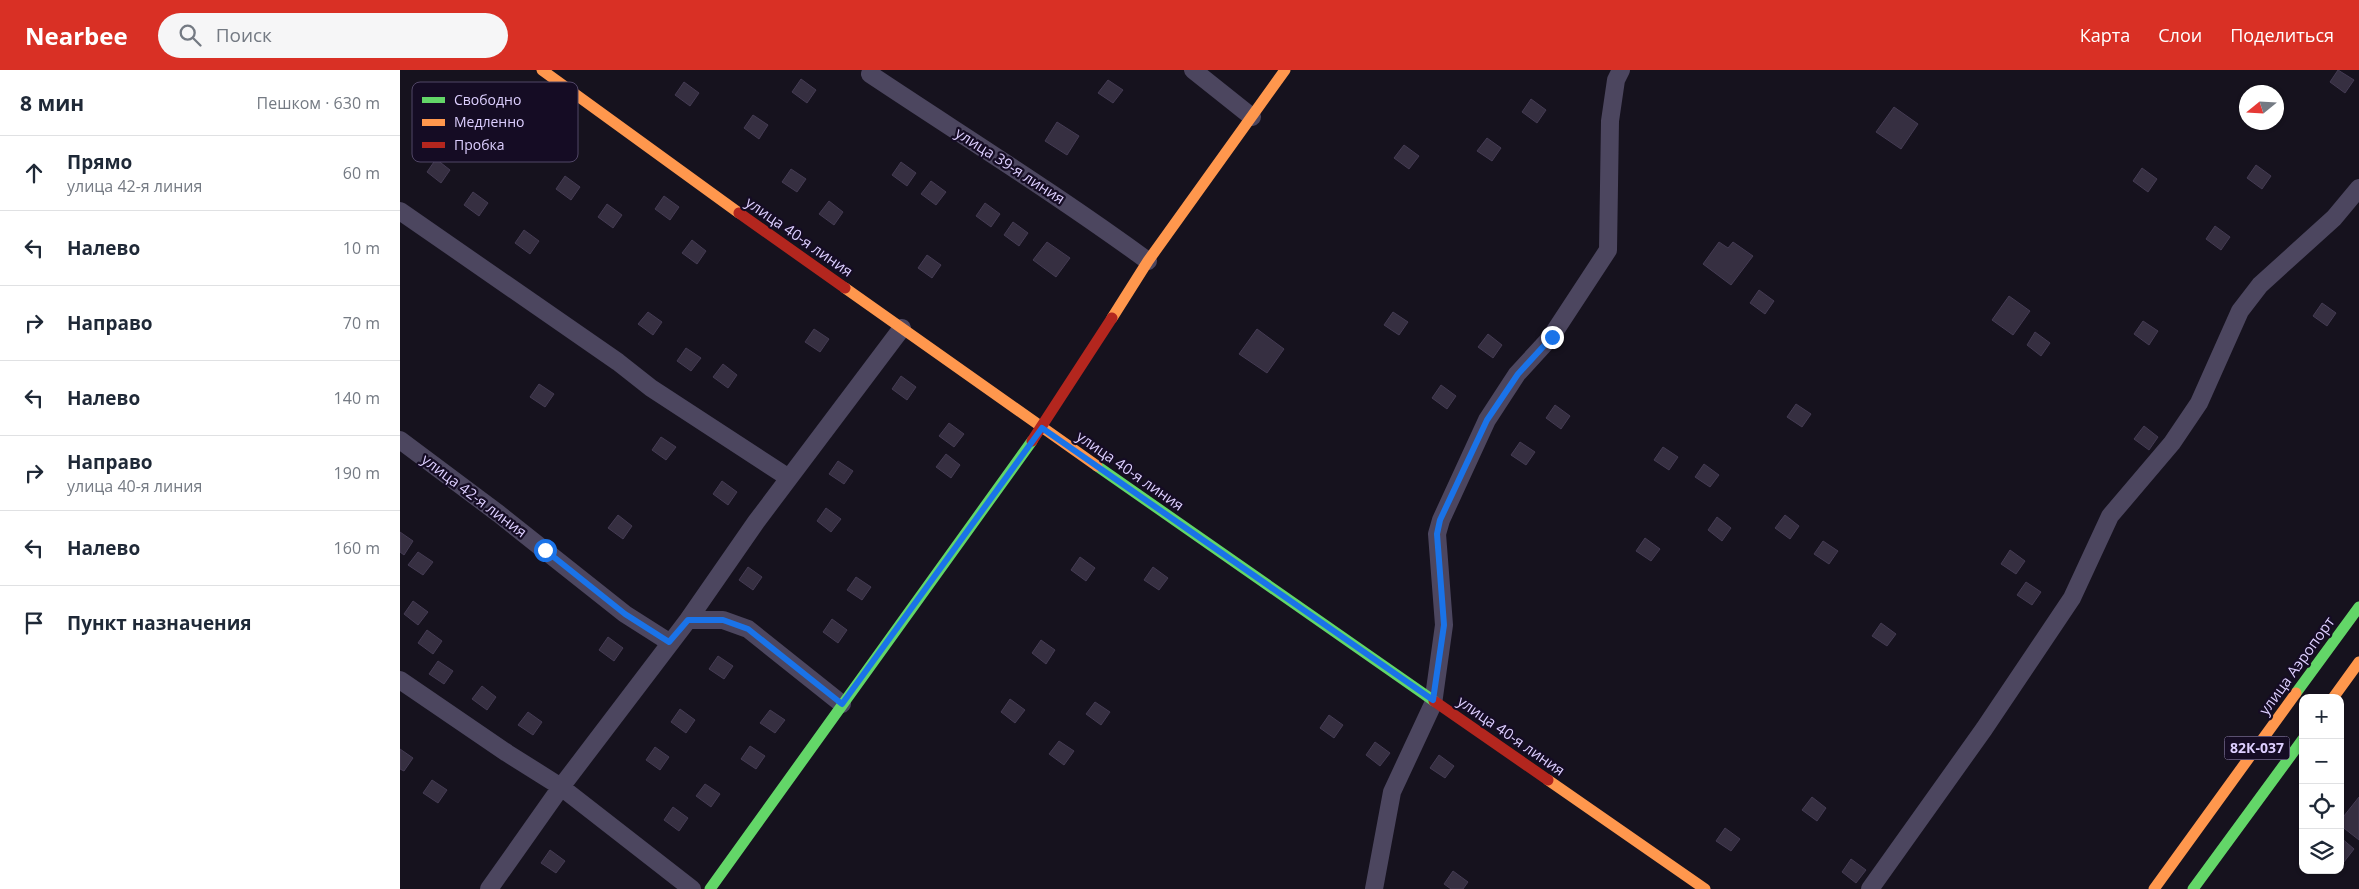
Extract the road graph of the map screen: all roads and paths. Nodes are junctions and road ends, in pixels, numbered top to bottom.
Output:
1 (542, 70) edge
2 (1193, 70) edge
3 (1285, 70) edge
4 (1622, 70) edge
5 (870, 74) dead end
6 (558, 82) edge
7 (578, 97) edge
8 (1252, 117) junction
9 (2359, 188) edge
10 (400, 211) edge
11 (1148, 261) junction
12 (902, 328) junction
13 (1042, 428) junction
14 (400, 440) edge
15 (789, 478) junction
16 (2359, 607) edge
17 (688, 620) junction
18 (669, 642) junction
19 (2359, 662) edge
20 (400, 680) edge
21 (2336, 694) edge
22 (1433, 700) junction
23 (842, 704) junction
24 (2299, 744) edge
25 (561, 787) junction
26 (489, 889) edge
27 (692, 889) edge
28 (710, 889) edge
29 (1374, 889) edge
30 (1705, 889) edge
31 (1870, 889) edge
32 (2154, 889) edge
33 (2193, 889) edge

1 - 6 street, улица 40-я линия
2 - 8 street
3 - 8 street
4 - 22 street
5 - 11 street, улица 39-я линия
7 - 12 street, улица 40-я линия
8 - 11 street
9 - 31 street
10 - 15 street
11 - 13 street
12 - 13 street, улица 40-я линия
12 - 15 street
13 - 22 street, улица 40-я линия
13 - 23 street
14 - 18 street, улица 42-я линия
15 - 17 street
16 - 32 street, улица Аэропорт / 82К-037
17 - 18 street
17 - 23 street
18 - 25 street
19 - 21 street
20 - 25 street
22 - 29 street
22 - 30 street, улица 40-я линия
23 - 28 street
24 - 33 street
25 - 26 street
25 - 27 street

